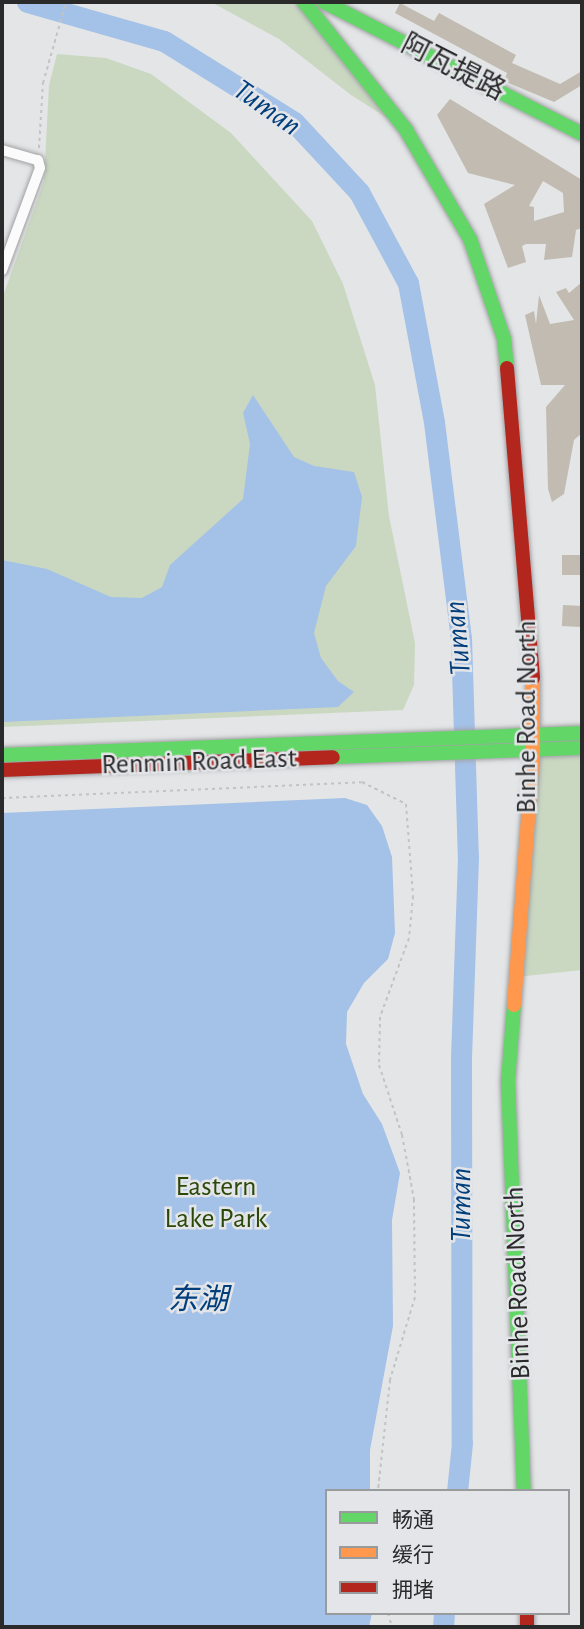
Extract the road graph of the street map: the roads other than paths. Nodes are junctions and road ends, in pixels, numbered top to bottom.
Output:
1 (304, 2) edge
2 (324, 2) edge
3 (582, 134) edge
4 (2, 150) edge
5 (2, 270) edge
6 (582, 733) edge
7 (533, 743) junction
8 (582, 748) edge
9 (394, 749) junction
10 (2, 755) edge
11 (2, 770) edge
12 (524, 1489) edge

1 - 7 main road, Binhe Road North
2 - 3 main road, 阿瓦提路
4 - 5 street
6 - 7 main road
7 - 8 main road
7 - 9 main road
7 - 12 main road, Binhe Road North
9 - 10 main road, Renmin Road East
9 - 11 main road, Renmin Road East

